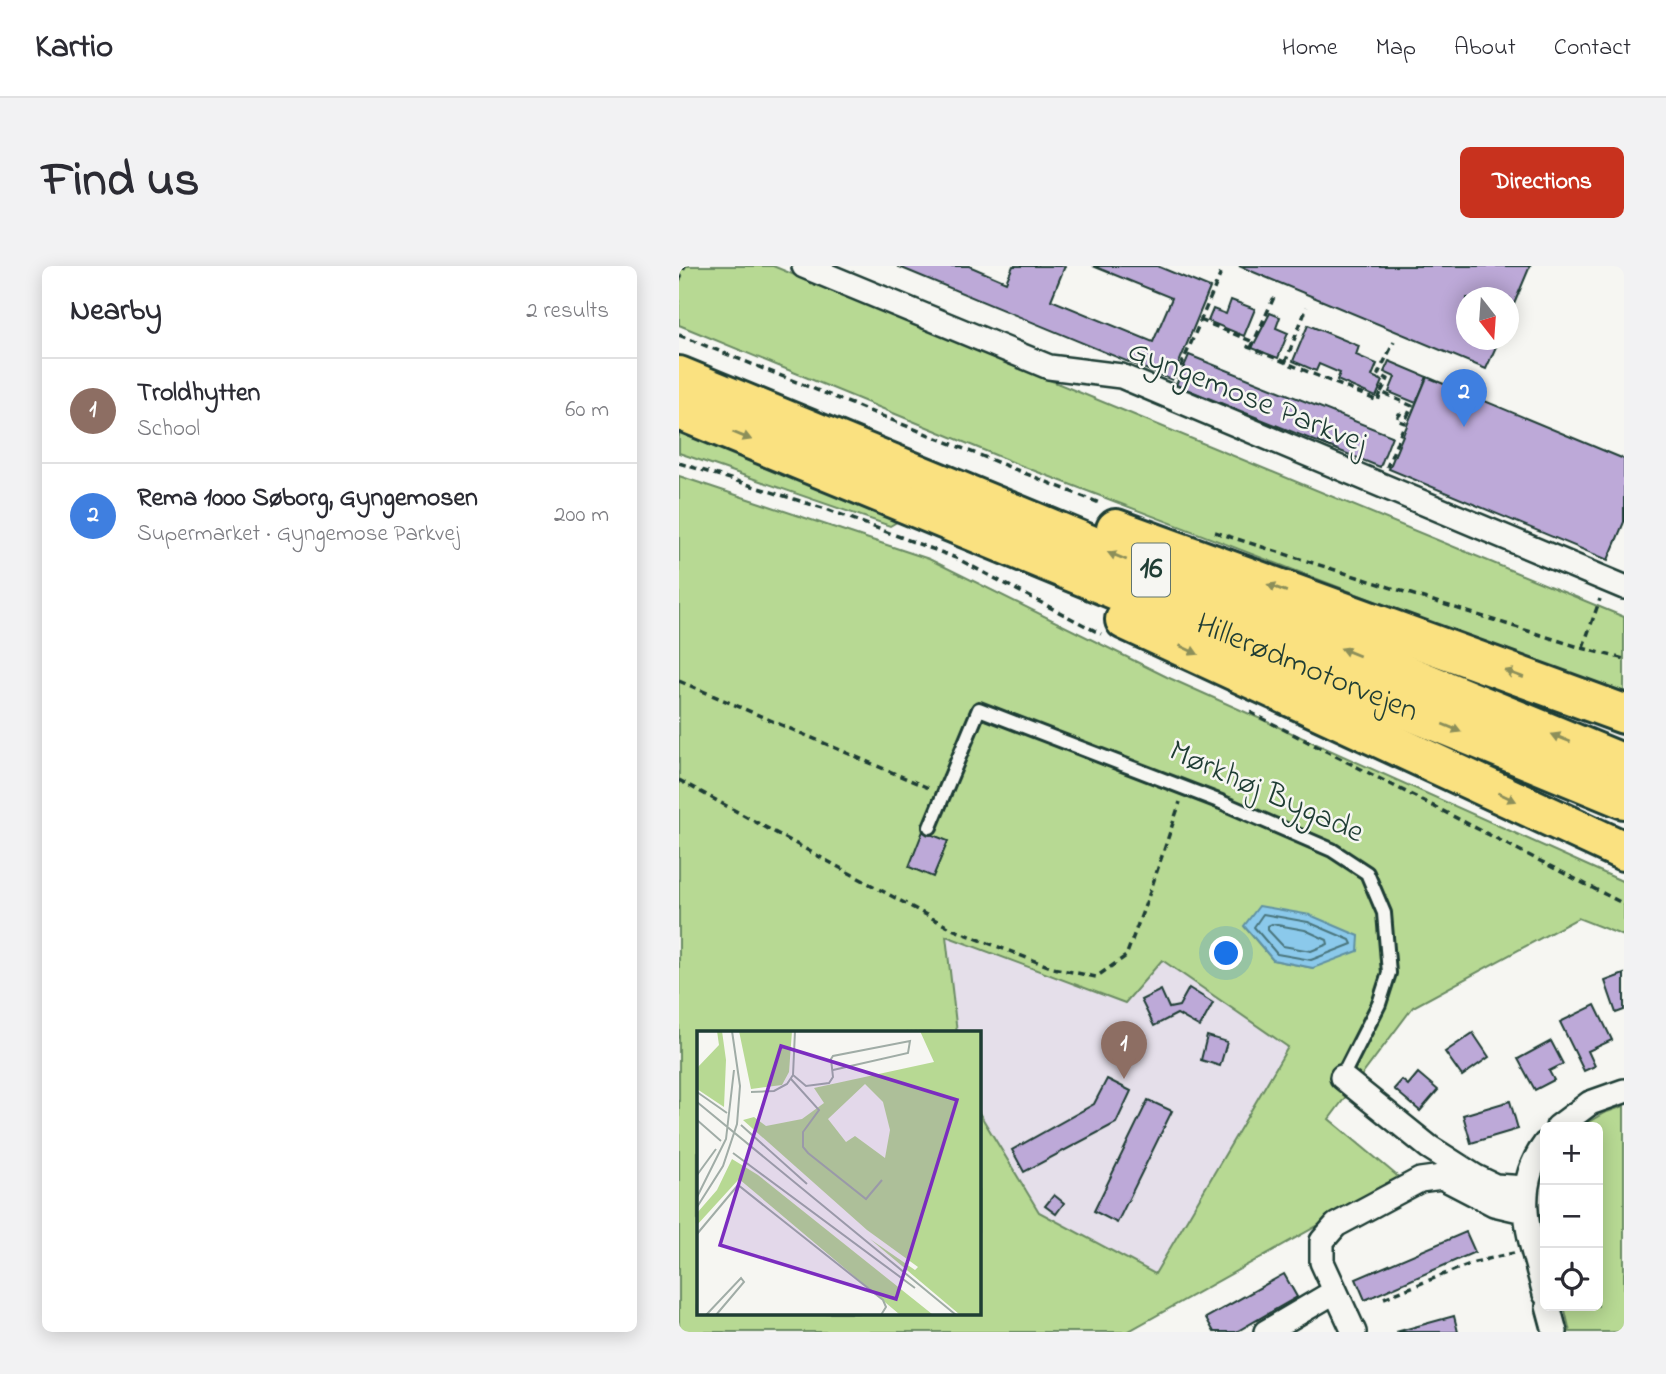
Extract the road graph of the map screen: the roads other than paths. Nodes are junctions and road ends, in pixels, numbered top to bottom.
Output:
1 (804, 266) edge
2 (679, 374) edge
3 (679, 410) edge
4 (823, 469) junction
5 (1616, 584) edge
6 (1624, 714) edge
7 (1624, 764) edge
8 (1624, 799) edge
9 (930, 827) dead end
10 (1624, 851) edge
11 (1342, 1077) joint
12 (1624, 1091) edge
13 (1565, 1122) edge
14 (1540, 1150) edge
15 (1526, 1188) junction
16 (1524, 1211) junction
17 (1540, 1274) edge
18 (1334, 1292) junction
19 (1549, 1311) edge
20 (1266, 1332) edge
21 (1353, 1332) edge
22 (1555, 1332) edge

1 - 5 street, Gyngemose Parkvej
6 -> 2 highway
7 -> 2 highway, Hillerødmotorvejen / 16
3 -> 4 highway, Hillerødmotorvejen / 16
4 -> 8 highway, Hillerødmotorvejen / 16
4 -> 10 highway
9 - 11 lane, Mørkhøj Bygade
11 - 15 street, Mørkhøj Bygade
12 - 13 street
14 - 15 street
15 - 16 street
16 - 17 street
16 - 18 street
18 - 20 street
18 - 21 street
19 - 22 street

